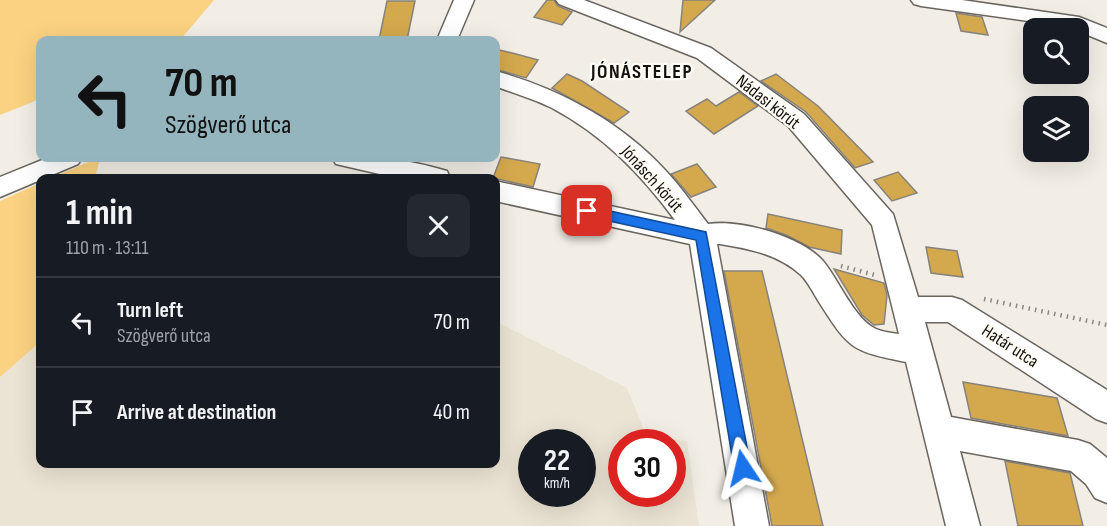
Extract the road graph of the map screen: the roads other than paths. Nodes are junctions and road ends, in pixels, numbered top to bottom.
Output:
1 (464, 0) edge
2 (566, 0) edge
3 (921, 0) edge
4 (1027, 7) edge
5 (449, 36) edge
6 (1107, 36) edge
7 (500, 80) edge
8 (60, 162) edge
9 (363, 162) edge
10 (419, 174) edge
11 (0, 187) edge
12 (500, 192) edge
13 (702, 236) junction
14 (902, 296) junction
15 (916, 351) junction
16 (1107, 408) edge
17 (938, 430) junction
18 (1107, 486) edge
19 (752, 526) edge
20 (963, 526) edge

1 - 5 street
2 - 14 street, Nádasi körút
3 - 4 street
4 - 6 street
7 - 13 street, Jónásch körút
8 - 11 street
9 - 10 street
12 - 13 street
13 - 15 street
13 - 19 street, Jónásch körút
14 - 15 street
14 - 16 street, Határ utca
15 - 17 street
17 - 18 street
17 - 20 street

